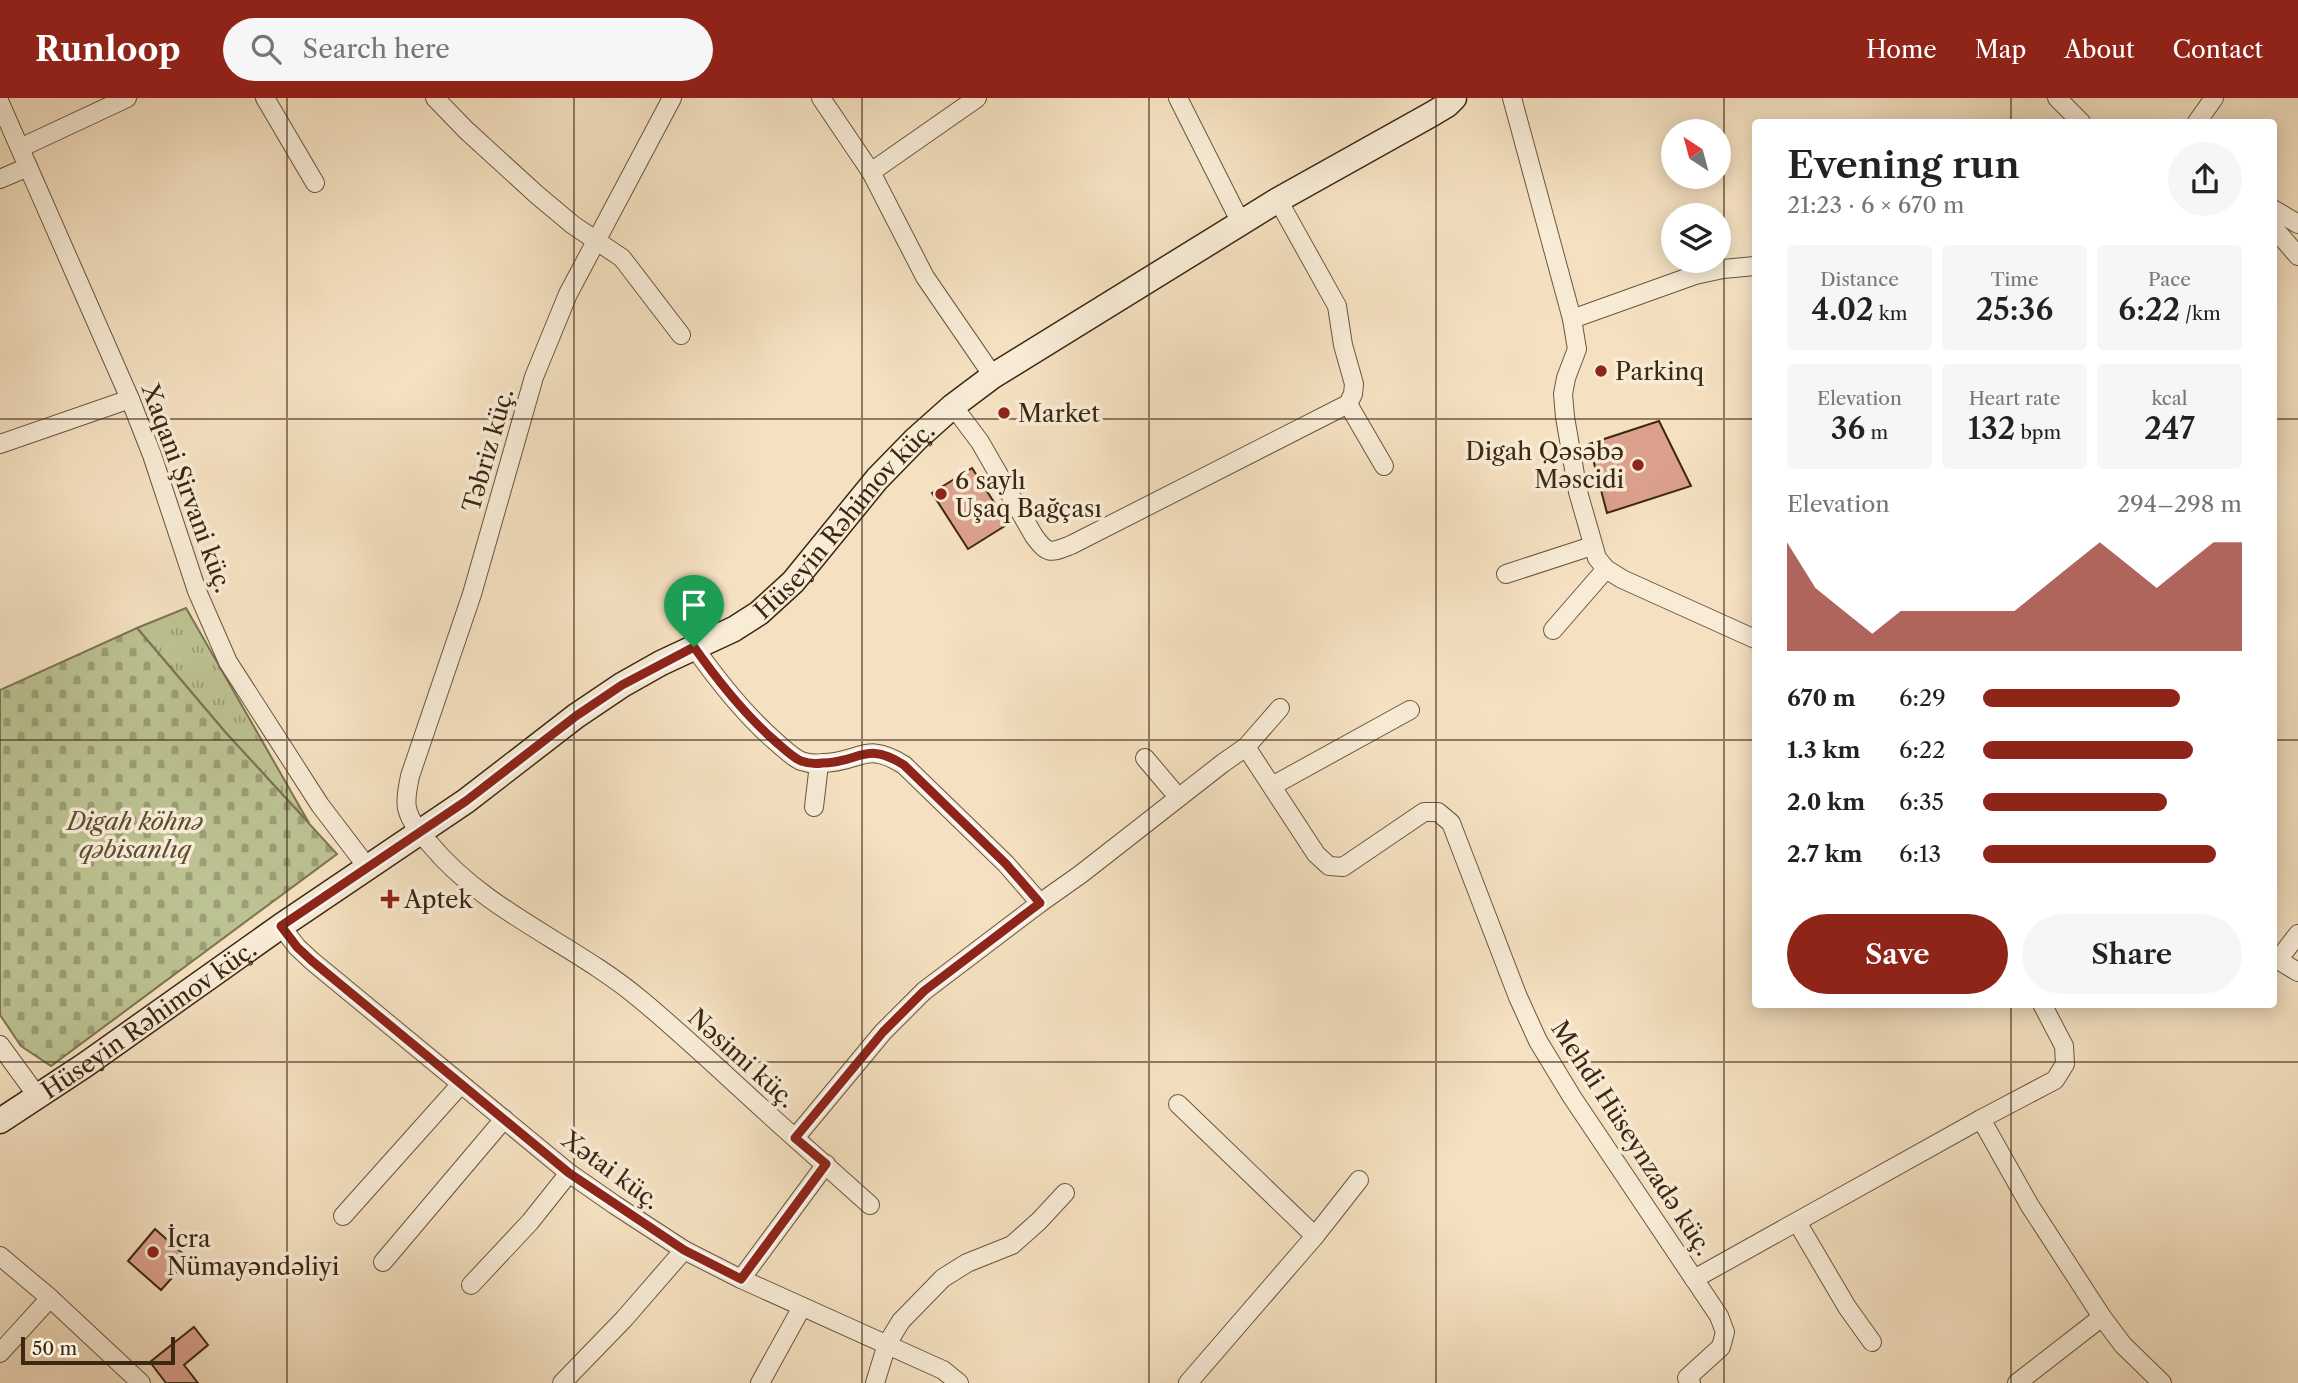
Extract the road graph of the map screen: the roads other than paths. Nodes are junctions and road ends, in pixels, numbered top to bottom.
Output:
1 (127, 98) edge
2 (265, 98) edge
3 (435, 98) edge
4 (672, 98) edge
5 (821, 98) edge
6 (977, 98) edge
7 (1178, 98) edge
8 (1454, 98) edge
9 (1511, 98) edge
10 (2057, 98) edge
11 (2214, 98) edge
12 (0, 103) edge
13 (2078, 119) edge
14 (2199, 119) edge
15 (20, 148) junction
16 (28, 167) junction
17 (871, 172) junction
18 (0, 179) edge
19 (315, 183) dead end
20 (1278, 200) junction
21 (2277, 211) edge
22 (1241, 223) junction
23 (2298, 223) edge
24 (2277, 232) edge
25 (595, 242) junction
26 (2298, 256) edge
27 (1752, 266) edge
28 (1573, 320) junction
29 (681, 335) dead end
30 (993, 376) junction
31 (130, 399) junction
32 (1348, 404) junction
33 (953, 406) junction
34 (0, 444) edge
35 (1384, 466) dead end
36 (1592, 546) junction
37 (1606, 569) junction
38 (1506, 574) dead end
39 (1553, 630) dead end
40 (1752, 638) edge
41 (694, 647) junction
42 (1280, 708) dead end
43 (1410, 710) dead end
44 (1246, 747) junction
45 (1145, 758) dead end
46 (819, 764) junction
47 (1272, 786) junction
48 (1178, 797) junction
49 (814, 807) dead end
50 (420, 833) junction
51 (368, 868) junction
52 (1040, 903) junction
53 (281, 926) junction
54 (2298, 934) edge
55 (2277, 958) edge
56 (2277, 960) edge
57 (2298, 972) edge
58 (2044, 1008) edge
59 (0, 1045) edge
60 (461, 1084) junction
61 (38, 1097) junction
62 (1178, 1104) dead end
63 (504, 1119) junction
64 (1981, 1119) junction
65 (0, 1121) edge
66 (795, 1138) junction
67 (826, 1164) junction
68 (569, 1173) junction
69 (1359, 1180) dead end
70 (1065, 1193) dead end
71 (870, 1205) dead end
72 (343, 1216) dead end
73 (1797, 1222) junction
74 (1315, 1236) junction
75 (684, 1250) junction
76 (0, 1256) edge
77 (383, 1262) dead end
78 (741, 1279) junction
79 (1694, 1279) junction
80 (471, 1285) dead end
81 (50, 1298) junction
82 (803, 1307) junction
83 (2102, 1317) junction
84 (1872, 1342) dead end
85 (887, 1344) junction
86 (0, 1353) edge
87 (1685, 1381) edge
88 (141, 1383) edge
89 (562, 1383) edge
90 (760, 1383) edge
91 (875, 1383) edge
92 (960, 1383) edge
93 (1188, 1383) edge
94 (2017, 1383) edge
95 (2162, 1383) edge

1 - 15 street
2 - 19 street
3 - 25 street
4 - 25 street, Təbriz küç.
5 - 17 street
6 - 17 street
7 - 22 street
8 - 20 main road, Hüseyin Rəhimov küç.
9 - 28 street
10 - 13 street
11 - 14 street
12 - 15 street, Xaqani Şirvani küç.
15 - 16 street, Xaqani Şirvani küç.
16 - 18 street
16 - 31 street, Xaqani Şirvani küç.
17 - 30 street
20 - 22 main road, Hüseyin Rəhimov küç.
20 - 32 street
21 - 23 street
22 - 30 main road, Hüseyin Rəhimov küç.
24 - 26 street
25 - 29 street
25 - 50 street, Təbriz küç.
27 - 28 street
28 - 36 street
30 - 33 main road, Hüseyin Rəhimov küç.
31 - 34 street
31 - 51 street, Xaqani Şirvani küç.
32 - 33 street
32 - 35 street
33 - 41 main road, Hüseyin Rəhimov küç.
36 - 37 street
36 - 38 street
37 - 39 street
37 - 40 street
41 - 46 street
41 - 50 main road, Hüseyin Rəhimov küç.
42 - 44 street
43 - 47 street
44 - 47 street, Mehdi Hüseynzadə küç.
44 - 48 street
45 - 48 street
46 - 49 street
46 - 52 street
47 - 79 street, Mehdi Hüseynzadə küç.
48 - 52 street
50 - 51 main road, Hüseyin Rəhimov küç.
50 - 66 street, Nəsimi küç.
51 - 53 main road, Hüseyin Rəhimov küç.
52 - 66 street, Nəsimi küç.
53 - 60 street, Xətai küç.
53 - 61 main road, Hüseyin Rəhimov küç.
54 - 55 street
56 - 57 street
58 - 64 street
59 - 61 street
60 - 63 street, Xətai küç.
60 - 72 street
61 - 65 main road, Hüseyin Rəhimov küç.
62 - 74 street
63 - 68 street, Xətai küç.
63 - 77 street
64 - 73 street
64 - 83 street
66 - 67 street
67 - 71 street
67 - 78 street
68 - 75 street, Xətai küç.
68 - 80 street
69 - 74 street
70 - 85 street
73 - 79 street
73 - 84 street
74 - 93 street
75 - 78 street, Xətai küç.
75 - 89 street
76 - 81 street
78 - 82 street, Xətai küç.
79 - 87 street, Mehdi Hüseynzadə küç.
81 - 86 street
81 - 88 street
82 - 85 street, Xətai küç.
82 - 90 street
83 - 94 street
83 - 95 street
85 - 91 street
85 - 92 street, Xətai küç.

